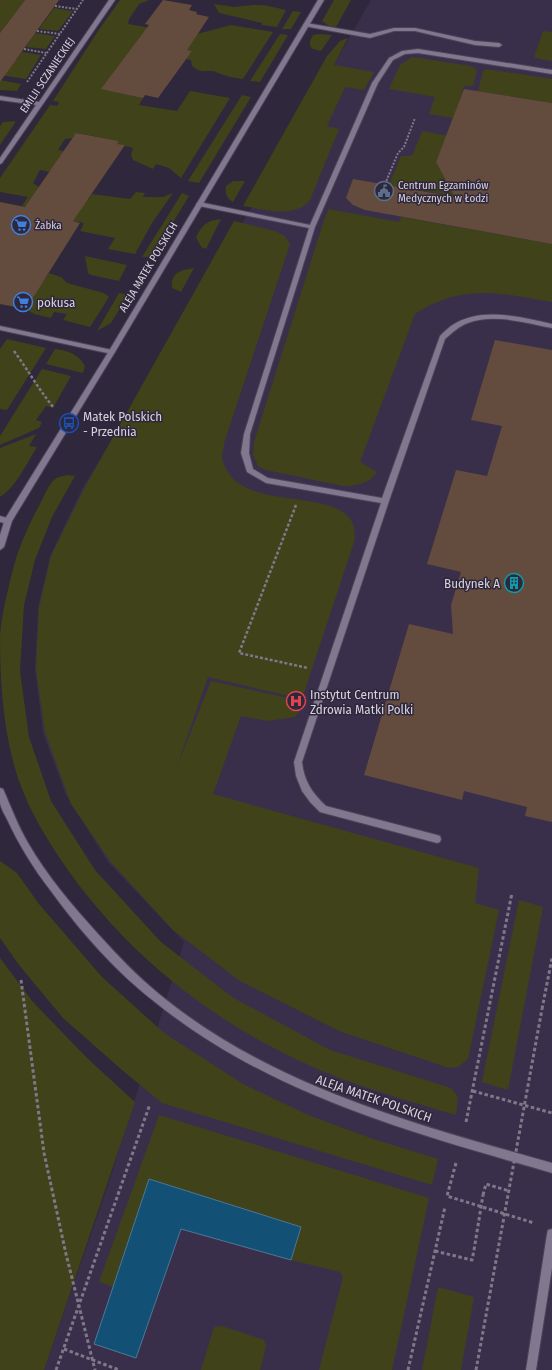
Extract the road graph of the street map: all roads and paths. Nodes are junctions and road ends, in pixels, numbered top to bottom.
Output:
1 (83, 0) edge
2 (112, 0) edge
3 (321, 0) edge
4 (55, 6) dead end
5 (77, 9) junction
6 (306, 25) junction
7 (37, 31) dead end
8 (60, 34) junction
9 (499, 45) dead end
10 (24, 49) dead end
11 (46, 53) junction
12 (552, 72) edge
13 (0, 98) edge
14 (18, 101) junction
15 (40, 104) junction
16 (415, 118) dead end
17 (0, 162) edge
18 (385, 184) dead end
19 (199, 204) junction
20 (312, 227) junction
21 (552, 326) edge
22 (0, 328) edge
23 (12, 348) dead end
24 (112, 352) junction
25 (57, 409) dead end
26 (385, 501) junction
27 (292, 514) dead end
28 (0, 518) edge
29 (8, 521) junction
30 (0, 547) edge
31 (328, 672) junction
32 (0, 792) edge
33 (2, 808) edge
34 (437, 839) dead end
35 (512, 893) dead end
36 (552, 958) edge
37 (21, 980) dead end
38 (473, 1091) junction
39 (150, 1104) dead end
40 (552, 1112) edge
41 (462, 1141) junction
42 (552, 1168) edge
43 (509, 1191) junction
44 (445, 1207) dead end
45 (537, 1224) dead end
46 (552, 1234) edge
47 (435, 1251) junction
48 (79, 1306) junction
49 (64, 1349) junction
50 (92, 1360) junction
51 (56, 1370) edge
52 (95, 1370) edge
53 (119, 1370) edge
54 (408, 1370) edge
55 (476, 1370) edge
56 (531, 1370) edge

1 - 5 path
2 - 15 street, EMILII SCZANIECKIEJ
3 - 6 street, ALEJA MATEK POLSKICH
4 - 5 path
5 - 8 path
6 - 9 street
6 - 19 street, ALEJA MATEK POLSKICH
7 - 8 path
8 - 11 path
10 - 11 path
11 - 14 path
12 - 20 street
13 - 14 street
14 - 15 street
15 - 17 street, EMILII SCZANIECKIEJ
16 - 18 path
19 - 20 street
19 - 24 street, ALEJA MATEK POLSKICH
20 - 26 street
21 - 26 street
22 - 24 street
23 - 25 path
24 - 29 street, ALEJA MATEK POLSKICH
26 - 31 street
27 - 31 path
28 - 29 street
29 - 30 street, ALEJA MATEK POLSKICH
31 - 34 street
32 - 33 street, ALEJA MATEK POLSKICH
33 - 41 street, ALEJA MATEK POLSKICH
35 - 38 path
36 - 43 path, bridge
37 - 48 path
38 - 40 path
38 - 41 path
39 - 48 path
41 - 42 street, ALEJA MATEK POLSKICH
41 - 45 path
43 - 47 path, bridge
43 - 55 path, bridge
44 - 47 path
46 - 56 street
47 - 54 path
48 - 49 path
48 - 50 path
49 - 50 path
49 - 51 path
50 - 52 path
50 - 53 path

